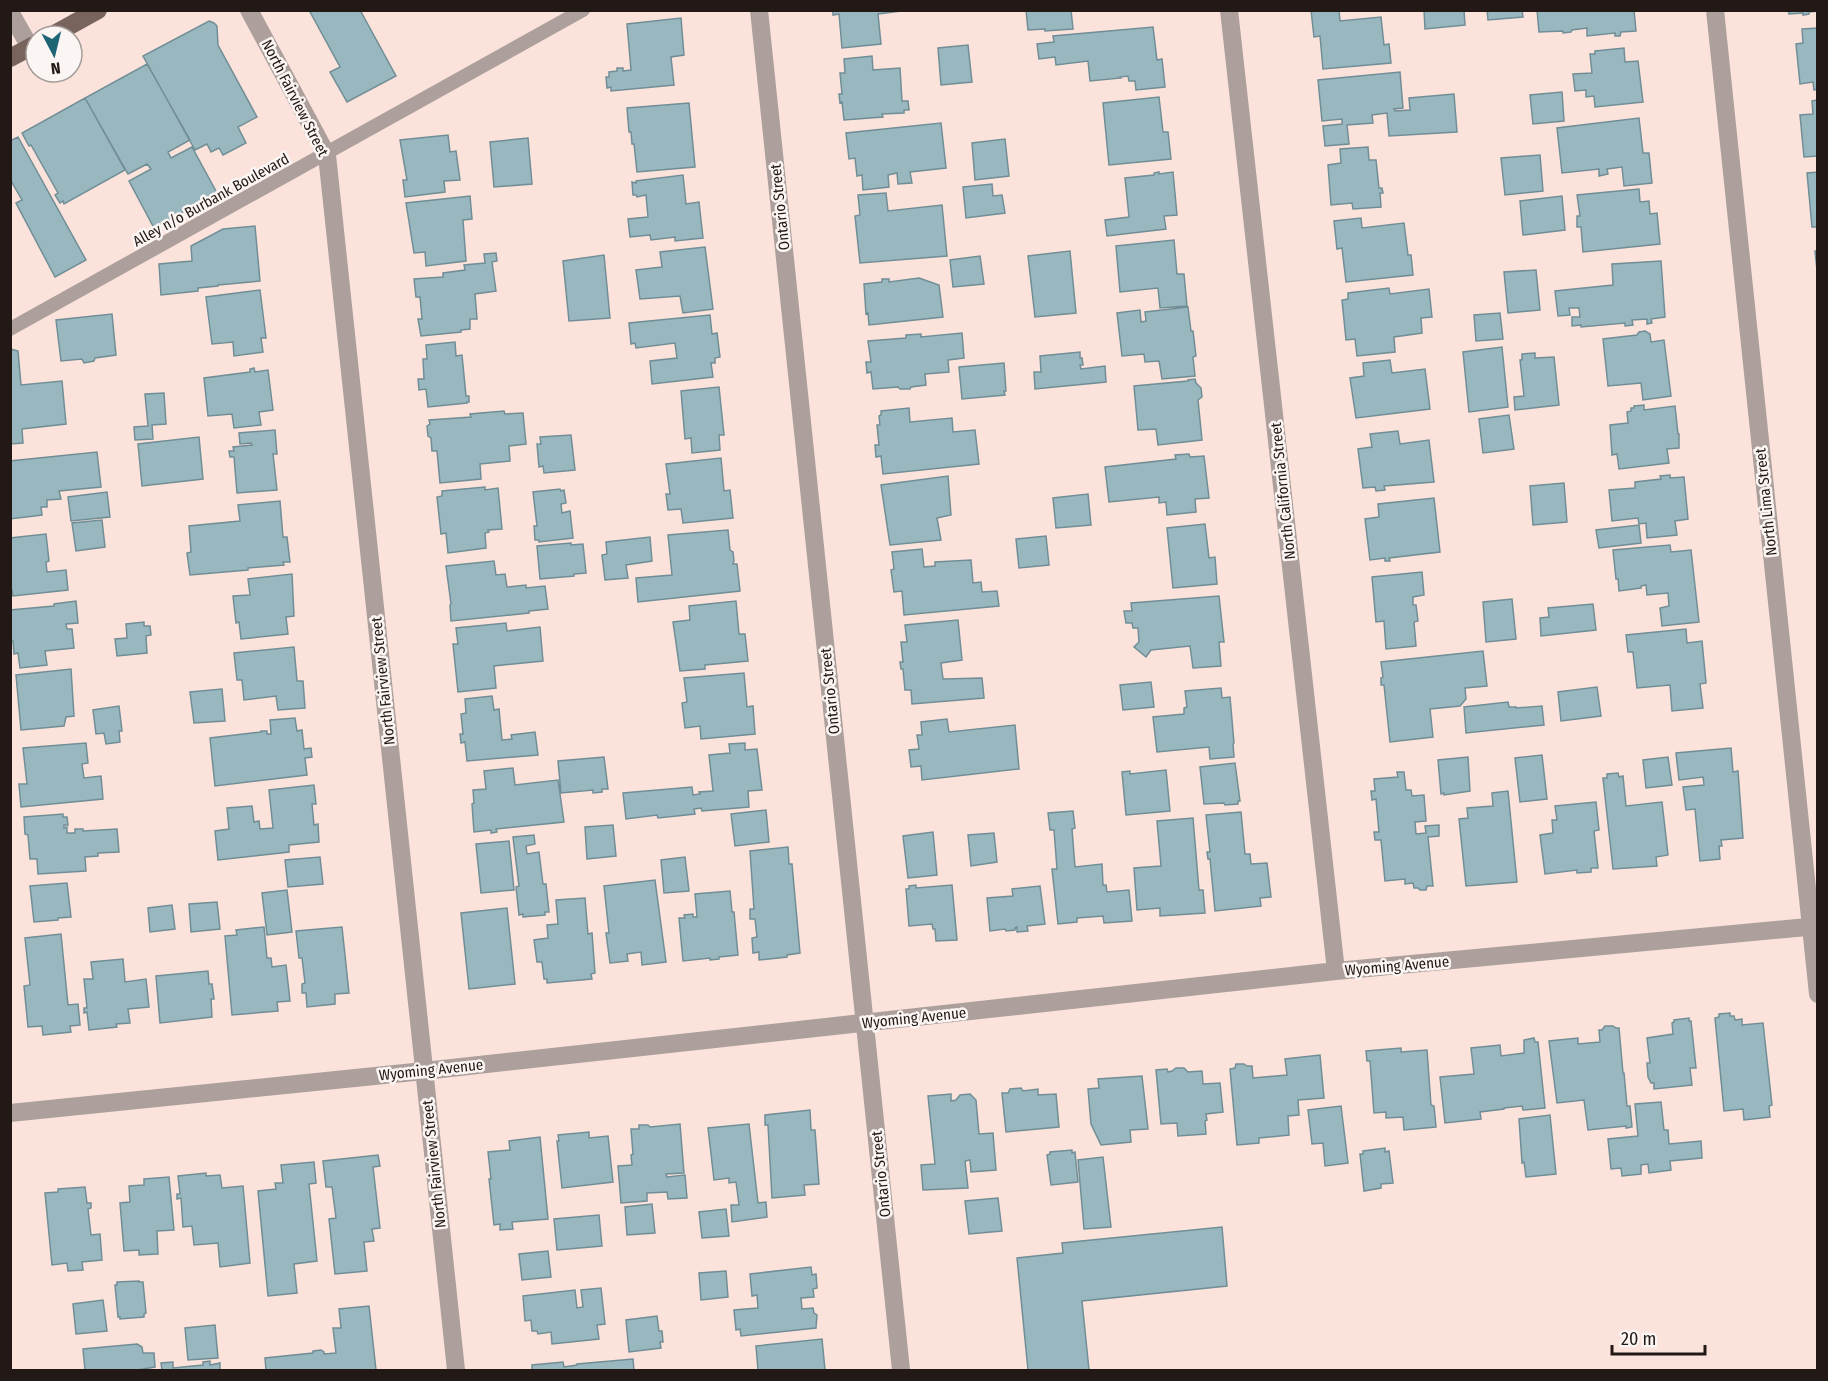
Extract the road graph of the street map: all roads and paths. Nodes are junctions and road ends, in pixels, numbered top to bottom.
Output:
1 (98, 10) edge
2 (249, 10) edge
3 (584, 10) edge
4 (759, 10) edge
5 (1229, 10) edge
6 (1714, 10) edge
7 (10, 12) edge
8 (73, 24) edge
9 (24, 33) edge
10 (24, 51) edge
11 (10, 58) edge
12 (327, 155) junction
13 (10, 329) edge
14 (1814, 926) edge
15 (1336, 971) junction
16 (1818, 994) edge
17 (865, 1023) junction
18 (424, 1071) junction
19 (10, 1113) edge
20 (456, 1371) edge
21 (901, 1371) edge

1 - 8 main road
2 - 12 street, North Fairview Street
3 - 12 lane, Alley n/o Burbank Boulevard
4 - 17 street, Ontario Street
5 - 15 street, North California Street
6 - 14 street, North Lima Street
7 - 9 street
10 - 11 main road
12 - 13 lane, Alley n/o Burbank Boulevard
12 - 18 street, North Fairview Street
14 - 15 street, Wyoming Avenue
14 - 16 street, North Lima Street
15 - 17 street, Wyoming Avenue
17 - 18 street, Wyoming Avenue
17 - 21 street, Ontario Street
18 - 19 street, Wyoming Avenue
18 - 20 street, North Fairview Street

